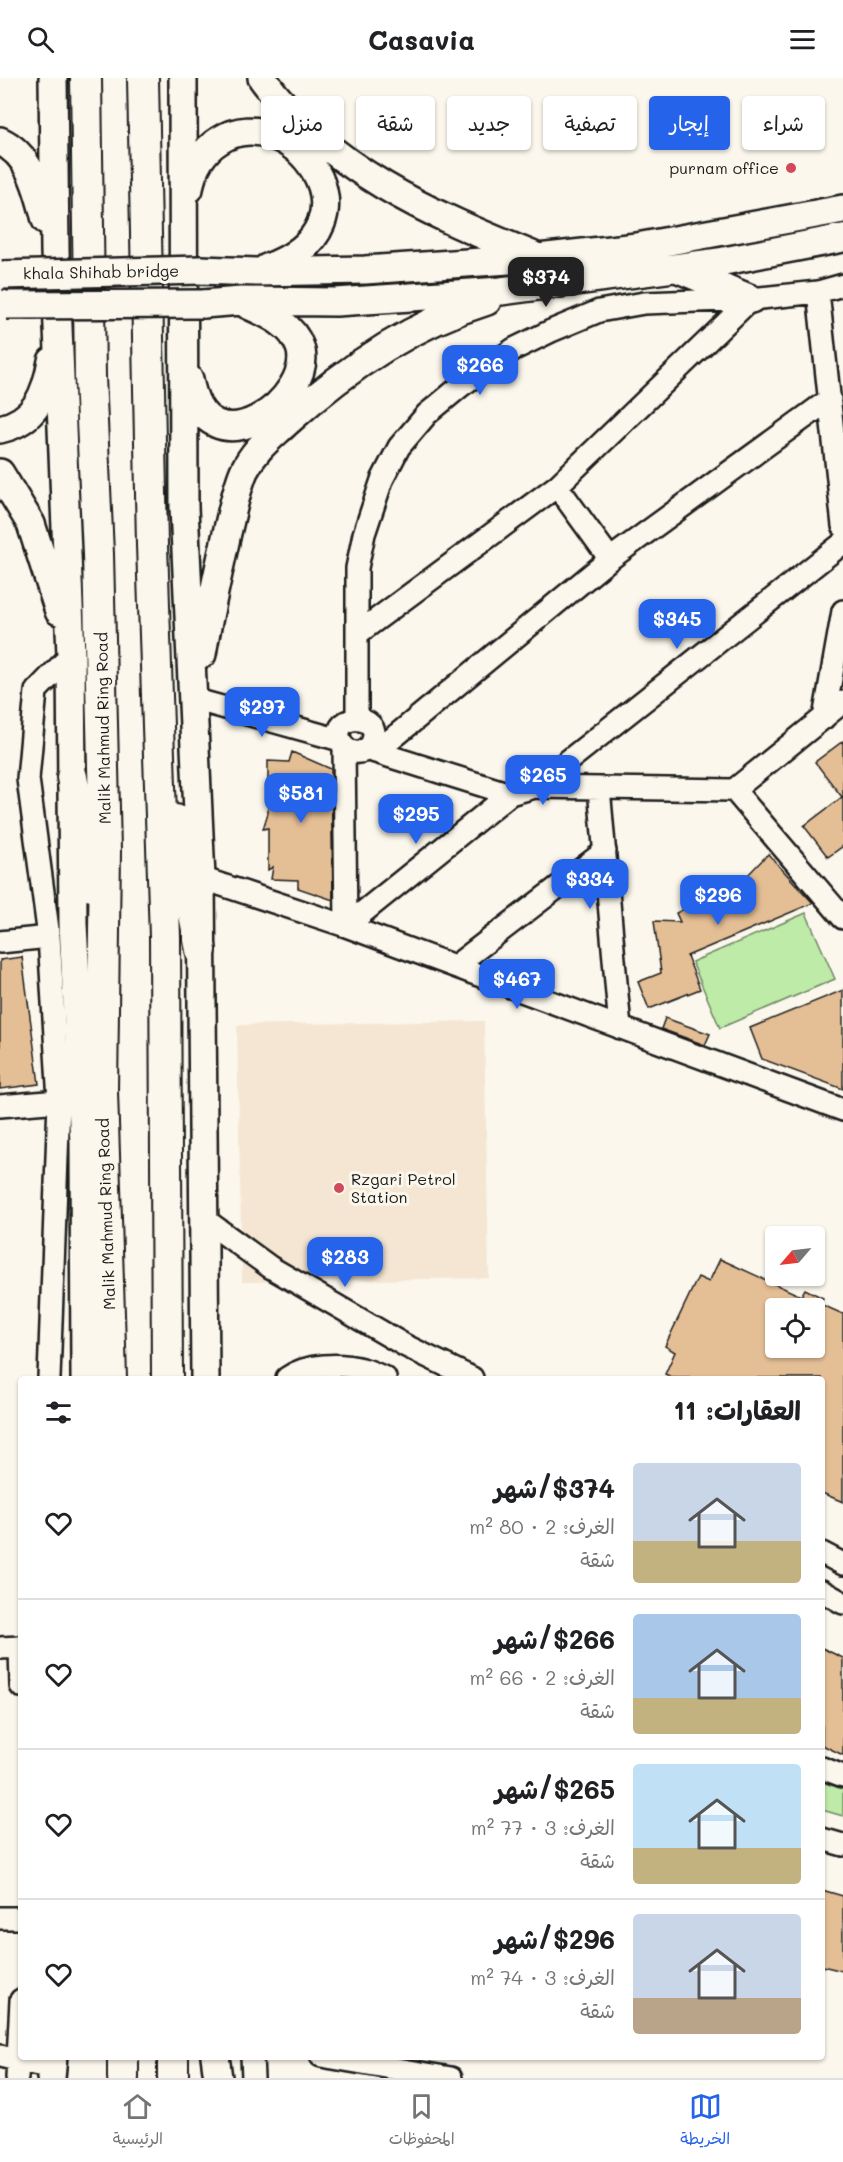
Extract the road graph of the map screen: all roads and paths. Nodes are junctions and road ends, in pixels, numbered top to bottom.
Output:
1 (53, 78) edge
2 (86, 78) edge
3 (143, 78) edge
4 (183, 78) edge
5 (262, 78) edge
6 (0, 141) edge
7 (843, 209) edge
8 (843, 238) edge
9 (183, 250) junction
10 (55, 251) junction
11 (538, 258) junction
12 (678, 268) junction
13 (257, 272) junction
14 (1, 275) edge
15 (843, 285) edge
16 (530, 287) junction
17 (818, 292) junction
18 (751, 299) junction
19 (241, 302) junction
20 (3, 305) edge
21 (57, 327) junction
22 (183, 347) junction
23 (830, 399) junction
24 (0, 429) edge
25 (0, 473) edge
26 (557, 486) junction
27 (843, 526) edge
28 (843, 543) edge
29 (610, 559) junction
30 (843, 611) edge
31 (357, 634) junction
32 (71, 655) junction
33 (194, 699) junction
34 (843, 702) edge
35 (824, 718) junction
36 (357, 719) junction
37 (159, 728) junction
38 (342, 743) junction
39 (371, 751) junction
40 (72, 777) junction
41 (534, 787) junction
42 (599, 788) junction
43 (734, 790) junction
44 (510, 794) junction
45 (605, 851) junction
46 (201, 878) junction
47 (842, 916) edge
48 (346, 926) junction
49 (49, 937) junction
50 (0, 942) edge
51 (201, 950) junction
52 (104, 955) junction
53 (455, 966) junction
54 (620, 1028) junction
55 (58, 1101) junction
56 (0, 1106) edge
57 (843, 1110) edge
58 (204, 1219) junction
59 (49, 1376) edge
60 (85, 1376) edge
61 (111, 1376) edge
62 (167, 1376) edge
63 (206, 1376) edge
64 (291, 1376) edge
65 (380, 1376) edge
66 (468, 1376) edge
67 (825, 1555) edge
68 (843, 1564) edge
69 (14, 1648) edge
70 (18, 1670) edge
71 (825, 1769) edge
72 (843, 1776) edge
73 (825, 1840) edge
74 (843, 1845) edge
75 (0, 1918) edge
76 (18, 1918) edge
77 (18, 2022) edge
78 (123, 2060) edge
79 (173, 2060) edge
80 (216, 2060) edge
81 (252, 2060) edge
82 (345, 2060) edge
83 (12, 2065) edge
84 (51, 2068) edge
85 (123, 2078) edge
86 (173, 2078) edge
87 (218, 2078) edge
88 (253, 2078) edge
89 (451, 2078) edge

1 - 10 main road
2 - 52 highway, Malik Mahmud Ring Road
3 - 37 highway
4 - 9 main road
5 - 11 main road
6 - 10 main road
7 - 11 main road, khala Shihab bridge
8 - 12 main road
9 - 13 main road
9 - 22 main road
10 - 21 main road
11 - 13 main road, khala Shihab bridge
12 - 16 main road
12 - 18 main road
13 - 14 main road, khala Shihab bridge, bridge
15 - 17 street
16 - 19 main road, khala Shihab bridge
16 - 33 main road
17 - 18 street
17 - 23 street
18 - 26 street
18 - 31 street
19 - 20 main road, khala Shihab bridge, bridge
19 - 22 main road
21 - 24 main road
21 - 32 main road
22 - 33 main road
23 - 27 street
23 - 29 street
25 - 32 main road
26 - 29 street
26 - 31 street
28 - 41 street
29 - 39 street
30 - 35 street
31 - 36 street
32 - 40 main road
32 - 49 street
33 - 38 street
33 - 46 main road
34 - 35 street
35 - 43 street
36 - 38 street
36 - 39 street
37 - 51 highway
37 - 62 highway
38 - 39 street
38 - 48 street
39 - 44 street
40 - 52 highway
40 - 60 main road
41 - 42 street
41 - 44 street
42 - 43 street
42 - 45 street
43 - 47 street
44 - 48 street
45 - 53 street
45 - 54 street
46 - 48 street
46 - 51 main road
48 - 53 street
49 - 50 street
49 - 55 street
51 - 58 main road
52 - 61 highway, Malik Mahmud Ring Road
53 - 54 street
54 - 57 street
55 - 56 street
55 - 59 street
58 - 63 main road
58 - 66 street
64 - 65 street
67 - 68 street
69 - 70 street
71 - 72 street
73 - 74 street
75 - 76 street
77 - 83 street
78 - 85 highway
79 - 86 highway
80 - 87 main road
81 - 88 street
82 - 89 street
83 - 84 street

